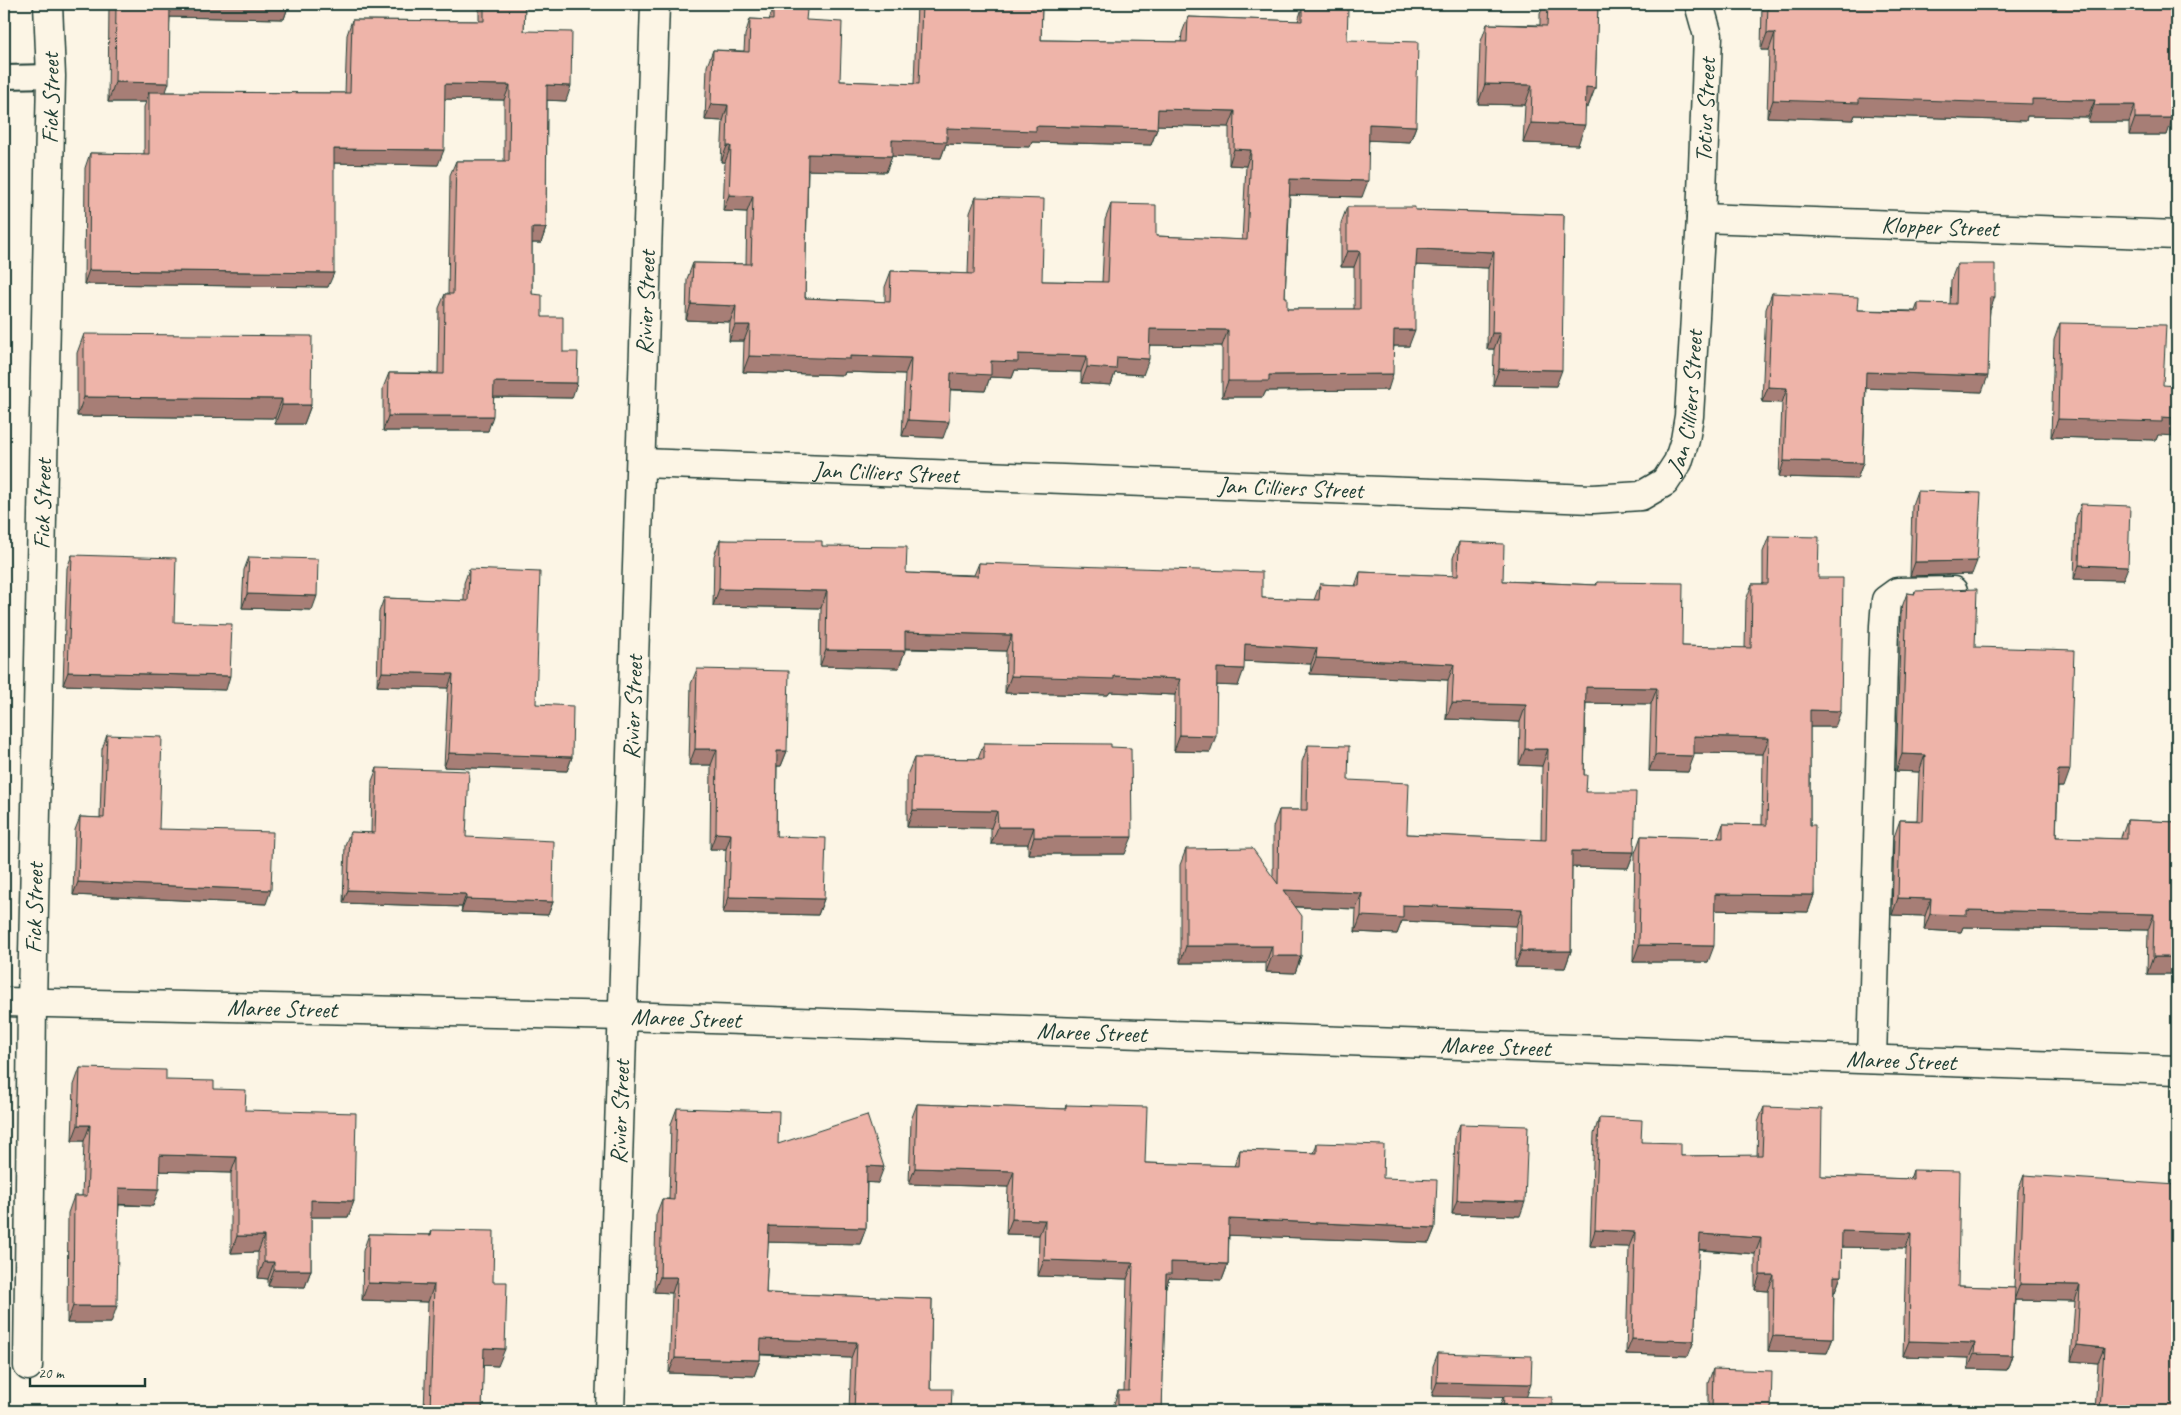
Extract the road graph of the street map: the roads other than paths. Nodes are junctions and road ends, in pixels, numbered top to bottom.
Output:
1 (48, 4) edge
2 (655, 4) edge
3 (1699, 4) edge
4 (51, 76) junction
5 (4, 77) edge
6 (1701, 218) junction
7 (2177, 235) edge
8 (642, 463) junction
9 (1974, 590) edge
10 (4, 1002) edge
11 (32, 1004) junction
12 (623, 1016) junction
13 (1872, 1059) junction
14 (2177, 1070) edge
15 (28, 1366) dead end
16 (610, 1411) edge

1 - 4 street, Fick Street
2 - 8 street, Rivier Street
3 - 6 street, Totius Street
4 - 5 lane
4 - 11 street, Fick Street
6 - 7 street, Klopper Street
6 - 8 street, Jan Cilliers Street
8 - 12 street, Rivier Street
9 - 13 street
10 - 11 street, Maree Street
11 - 12 street, Maree Street
11 - 15 street, Fick Street
12 - 13 street, Maree Street
12 - 16 street, Rivier Street
13 - 14 street, Maree Street

